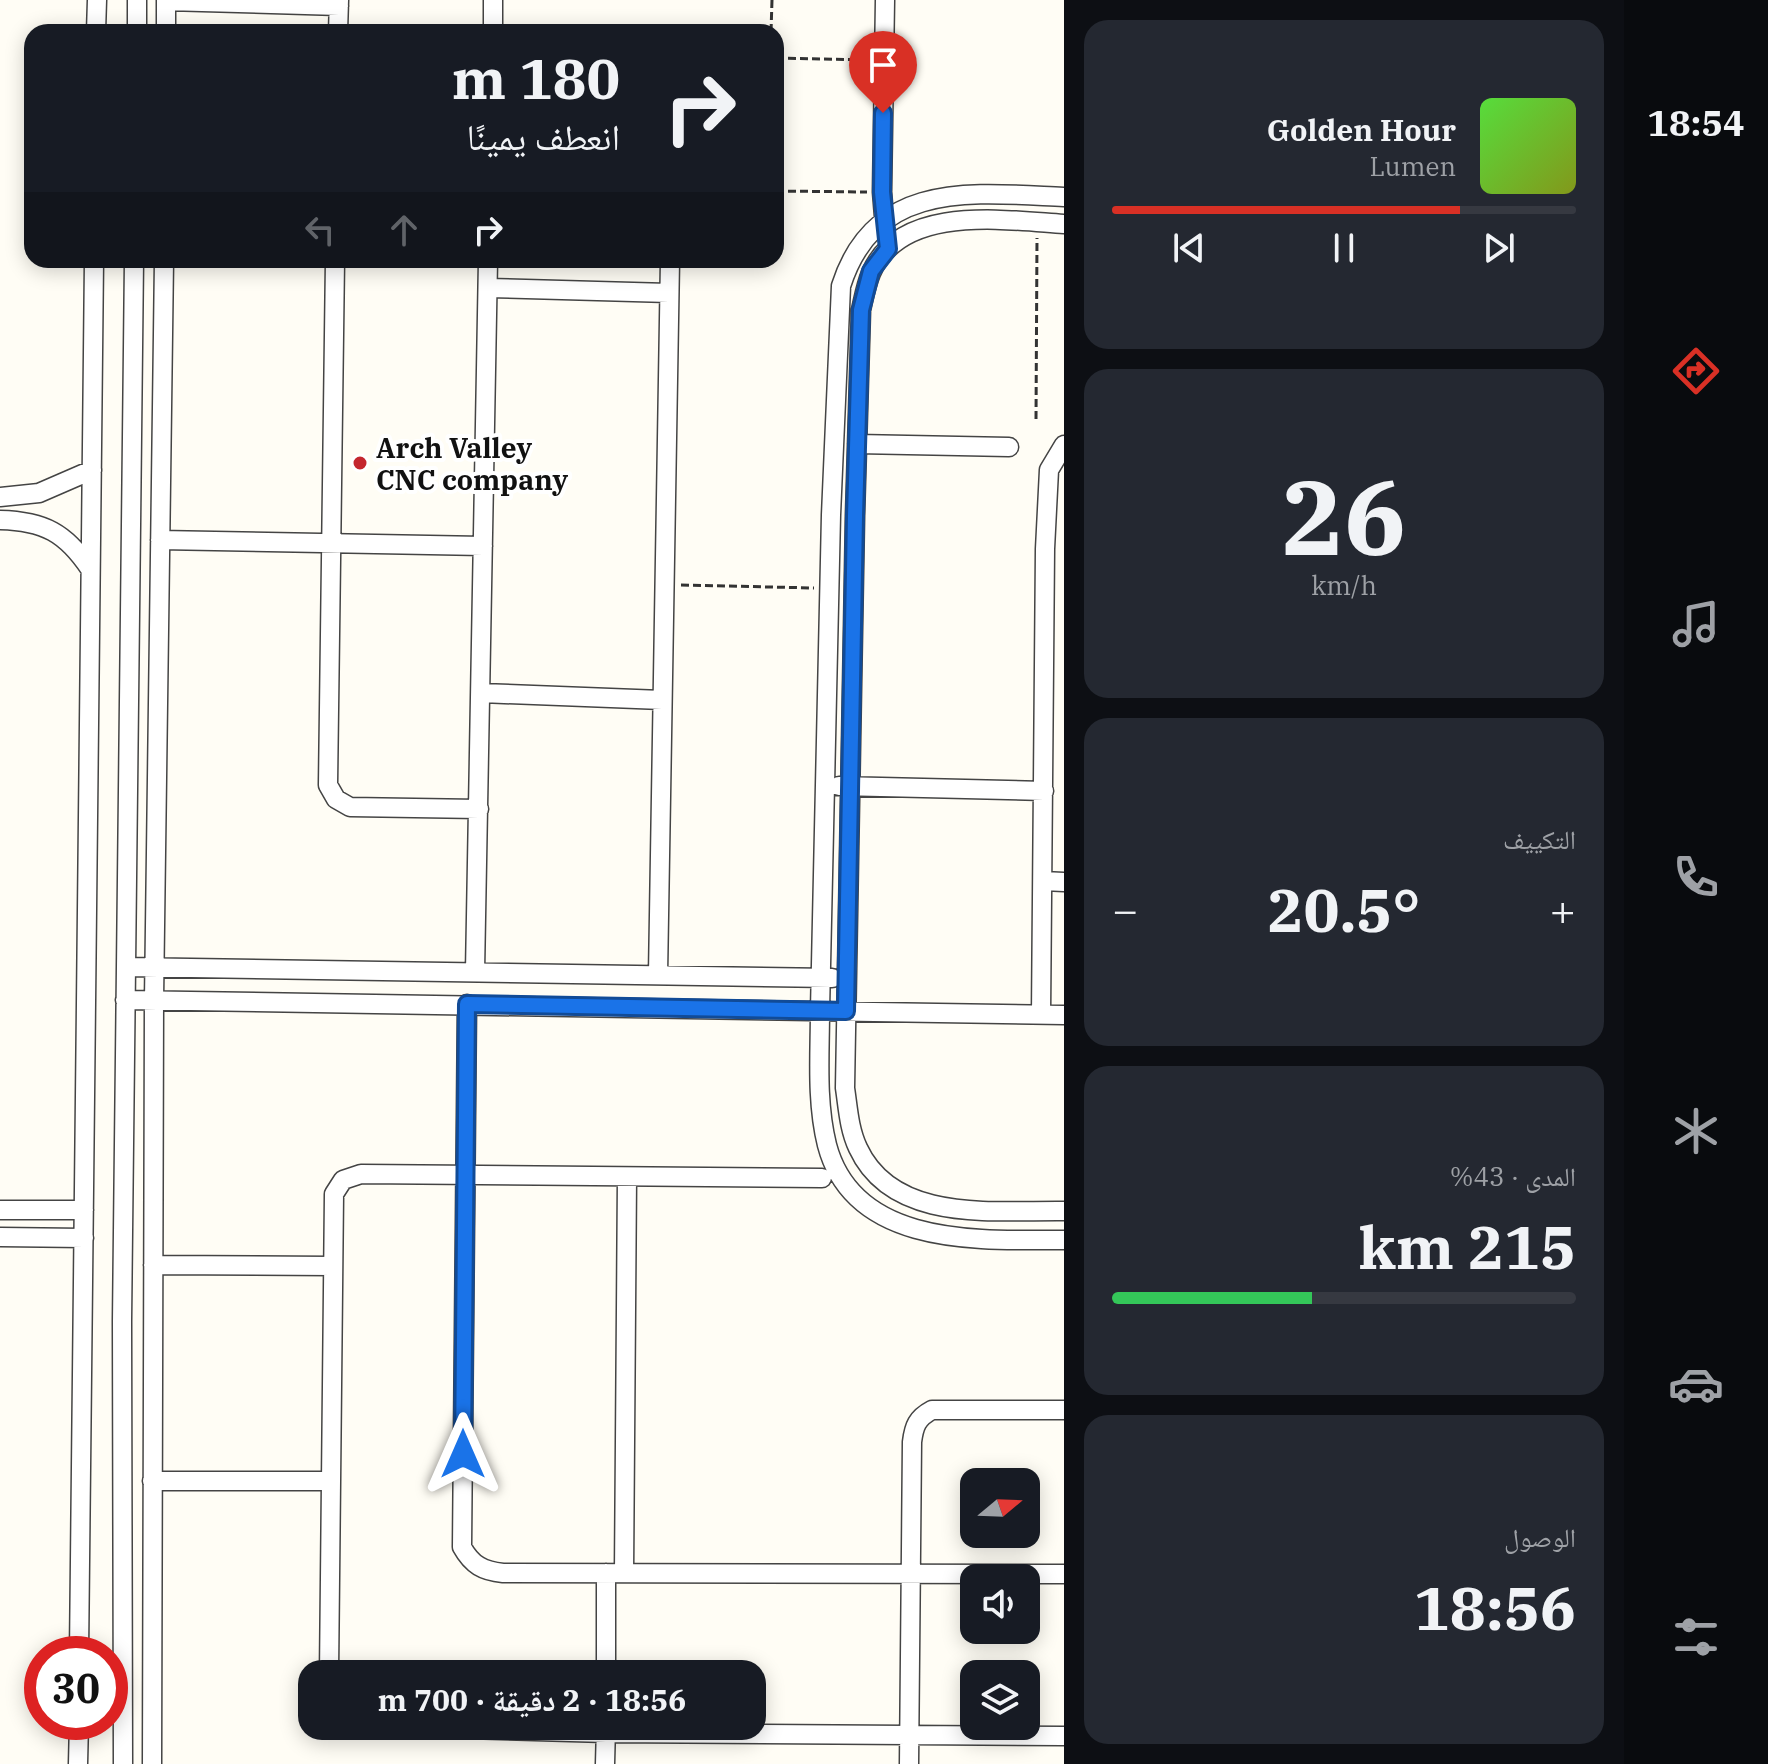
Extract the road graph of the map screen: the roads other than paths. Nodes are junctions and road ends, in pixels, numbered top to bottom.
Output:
1 (97, 0) edge
2 (137, 0) edge
3 (166, 0) edge
4 (493, 0) edge
5 (885, 0) edge
6 (339, 3) edge
7 (96, 24) edge
8 (137, 24) edge
9 (166, 24) edge
10 (338, 24) edge
11 (493, 24) edge
12 (1064, 197) edge
13 (884, 219) junction
14 (1064, 224) edge
15 (888, 249) junction
16 (94, 268) edge
17 (134, 268) edge
18 (164, 268) edge
19 (335, 268) edge
20 (488, 268) edge
21 (670, 268) edge
22 (488, 288) junction
23 (669, 293) junction
24 (857, 444) junction
25 (1064, 445) edge
26 (1009, 447) dead end
27 (92, 470) junction
28 (161, 485) junction
29 (134, 486) junction
30 (0, 497) edge
31 (831, 515) junction
32 (855, 516) junction
33 (0, 520) edge
34 (160, 540) junction
35 (331, 543) junction
36 (483, 546) junction
37 (1054, 549) edge
38 (91, 569) junction
39 (481, 693) junction
40 (662, 700) junction
41 (158, 715) junction
42 (131, 716) junction
43 (826, 786) junction
44 (850, 786) junction
45 (1044, 791) junction
46 (479, 809) junction
47 (1043, 881) junction
48 (1064, 882) edge
49 (126, 967) junction
50 (155, 967) junction
51 (364, 971) junction
52 (475, 972) junction
53 (628, 975) junction
54 (658, 975) junction
55 (820, 978) junction
56 (847, 978) junction
57 (125, 1000) junction
58 (154, 1000) junction
59 (365, 1003) junction
60 (467, 1004) junction
61 (628, 1007) junction
62 (820, 1010) junction
63 (846, 1011) junction
64 (1041, 1015) junction
65 (1064, 1015) edge
66 (465, 1175) junction
67 (627, 1177) junction
68 (822, 1178) dead end
69 (0, 1210) edge
70 (84, 1210) junction
71 (1064, 1211) edge
72 (0, 1237) edge
73 (84, 1238) junction
74 (1064, 1240) edge
75 (153, 1265) junction
76 (333, 1266) junction
77 (122, 1321) junction
78 (152, 1321) junction
79 (1064, 1410) edge
80 (122, 1436) junction
81 (152, 1437) junction
82 (152, 1481) junction
83 (330, 1481) junction
84 (615, 1573) junction
85 (910, 1573) junction
86 (1064, 1574) edge
87 (79, 1636) edge
88 (123, 1636) edge
89 (329, 1660) edge
90 (607, 1660) edge
91 (128, 1691) edge
92 (152, 1692) junction
93 (766, 1733) edge
94 (909, 1736) junction
95 (1064, 1736) edge
96 (79, 1740) edge
97 (123, 1740) edge
98 (606, 1740) edge
99 (78, 1764) edge
100 (123, 1764) edge
101 (152, 1764) edge
102 (605, 1764) edge
103 (909, 1764) edge

1 - 7 street
2 - 8 street
3 - 6 street
3 - 9 street
4 - 11 street
5 - 13 street
6 - 10 street
12 - 13 street
13 - 15 street
13 - 31 street
14 - 15 street
15 - 24 street
16 - 27 street
17 - 29 street
18 - 28 street
19 - 35 street
20 - 22 street
21 - 23 street
22 - 23 street
22 - 36 street
23 - 40 street
24 - 26 street
24 - 32 street
25 - 37 street
27 - 30 street
27 - 38 street
28 - 29 street
28 - 34 street
29 - 42 street
31 - 32 street
31 - 43 street
32 - 44 street
33 - 38 street
34 - 35 street
34 - 41 street
35 - 36 street
35 - 46 street
36 - 39 street
37 - 45 street
38 - 70 street
39 - 40 street
39 - 46 street
40 - 54 street
41 - 42 street
41 - 50 street
42 - 49 street
43 - 44 street
43 - 55 street
44 - 45 street
44 - 56 street
45 - 47 street
46 - 52 street
47 - 48 street
47 - 64 street
49 - 50 street
49 - 57 street
50 - 51 street
50 - 58 street
51 - 52 street
51 - 59 street
52 - 53 street
53 - 54 street
53 - 61 street
54 - 55 street
55 - 56 street
55 - 62 street
56 - 63 street
57 - 58 street
57 - 77 street
58 - 59 street
58 - 75 street
59 - 60 street
60 - 61 street
60 - 66 street
61 - 62 street
62 - 63 street
62 - 74 street
63 - 64 street
63 - 71 street
64 - 65 street
66 - 67 street
66 - 76 street
66 - 84 street
67 - 68 street
67 - 84 street
69 - 70 street
70 - 73 street
72 - 73 street
73 - 87 street
75 - 76 street
75 - 78 street
76 - 83 street
77 - 78 street
77 - 80 street
78 - 81 street
79 - 85 street
80 - 81 street
80 - 88 street
81 - 82 street
82 - 83 street
82 - 92 street
83 - 89 street
84 - 85 street
84 - 90 street
85 - 86 street
85 - 94 street
91 - 92 street
92 - 101 street
93 - 94 street
94 - 95 street
94 - 103 street
96 - 99 street
97 - 100 street
98 - 102 street

